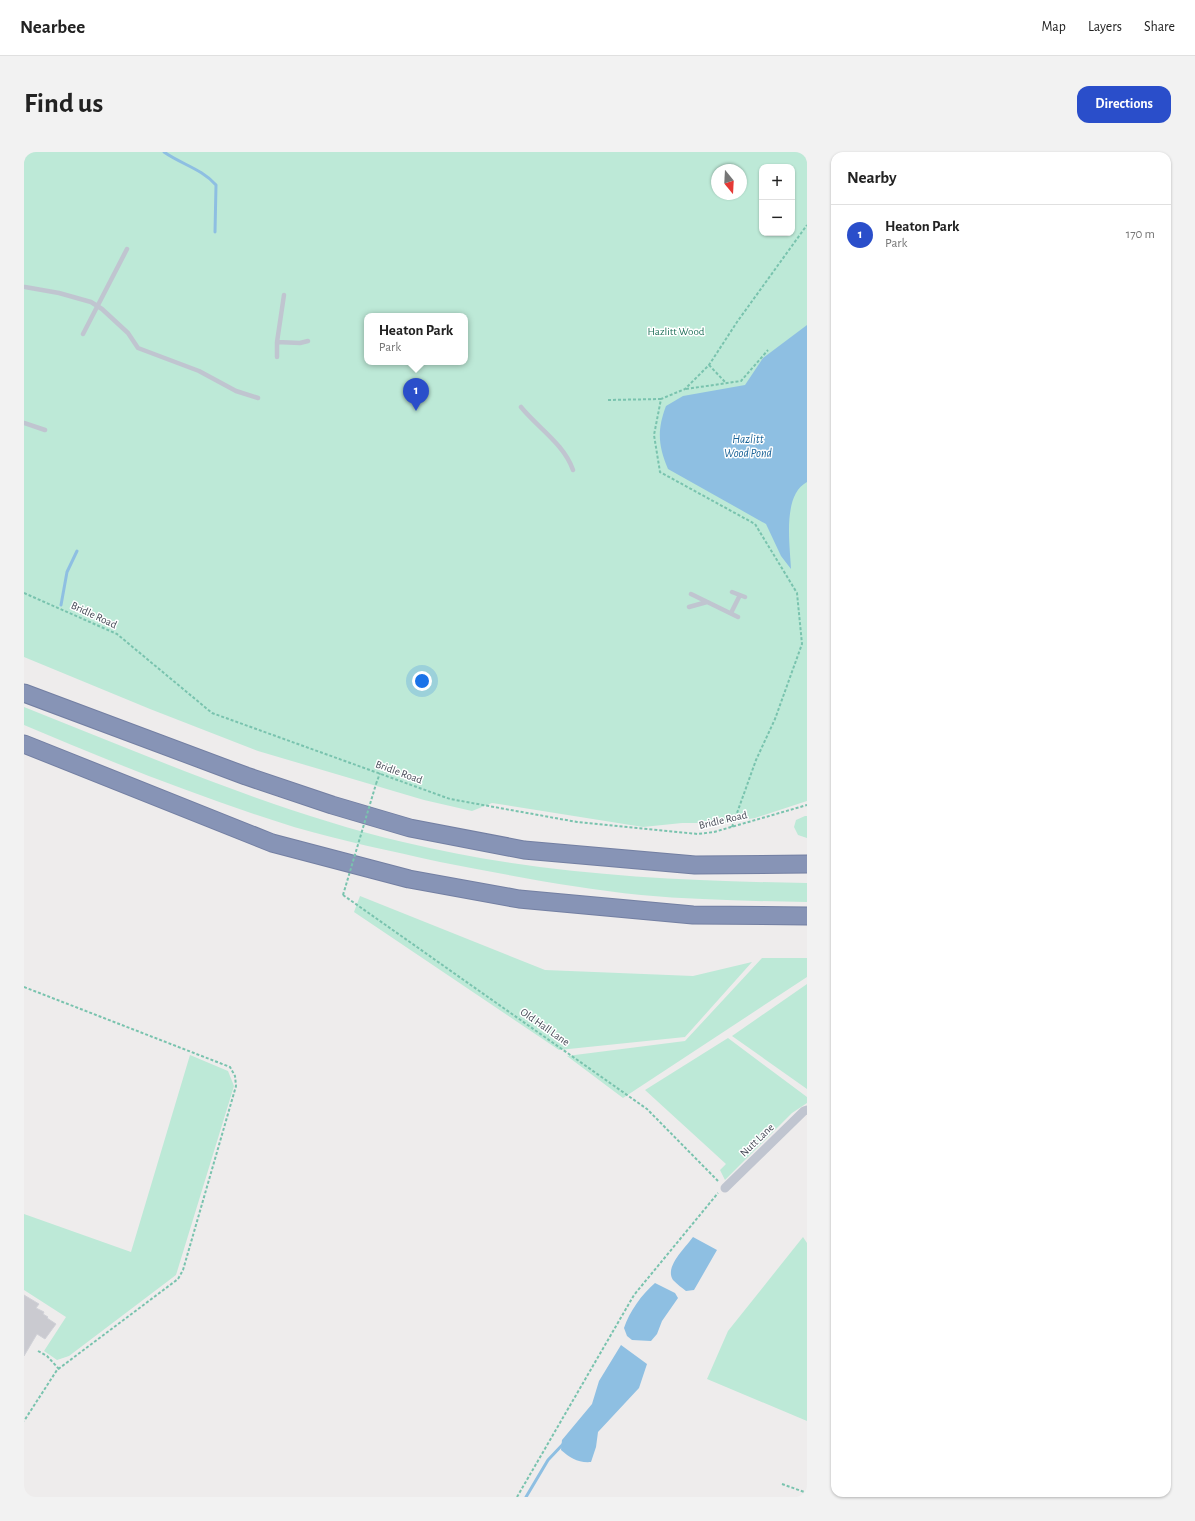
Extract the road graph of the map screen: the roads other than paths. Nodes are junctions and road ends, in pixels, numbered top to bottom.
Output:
1 (127, 249) dead end
2 (25, 287) dead end
3 (284, 295) dead end
4 (98, 307) junction
5 (83, 334) dead end
6 (308, 341) dead end
7 (277, 342) junction
8 (277, 357) dead end
9 (258, 398) dead end
10 (521, 406) dead end
11 (24, 423) edge
12 (45, 430) dead end
13 (573, 470) dead end
14 (732, 592) dead end
15 (690, 594) dead end
16 (740, 595) junction
17 (745, 597) dead end
18 (708, 602) junction
19 (689, 607) dead end
20 (731, 613) junction
21 (738, 617) dead end
22 (25, 693) edge
23 (24, 744) edge
24 (807, 864) edge
25 (807, 916) edge
26 (807, 1110) edge
27 (725, 1188) road end

1 - 4 lane
2 - 4 lane
3 - 7 lane
4 - 5 lane
4 - 9 lane
6 - 7 lane
7 - 8 lane
10 - 13 lane
11 - 12 lane
14 - 16 lane
15 - 18 lane
16 - 17 lane
16 - 20 lane
18 - 19 lane
18 - 20 lane
20 - 21 lane
22 - 24 highway
23 - 25 highway
26 - 27 street, Nutt Lane

